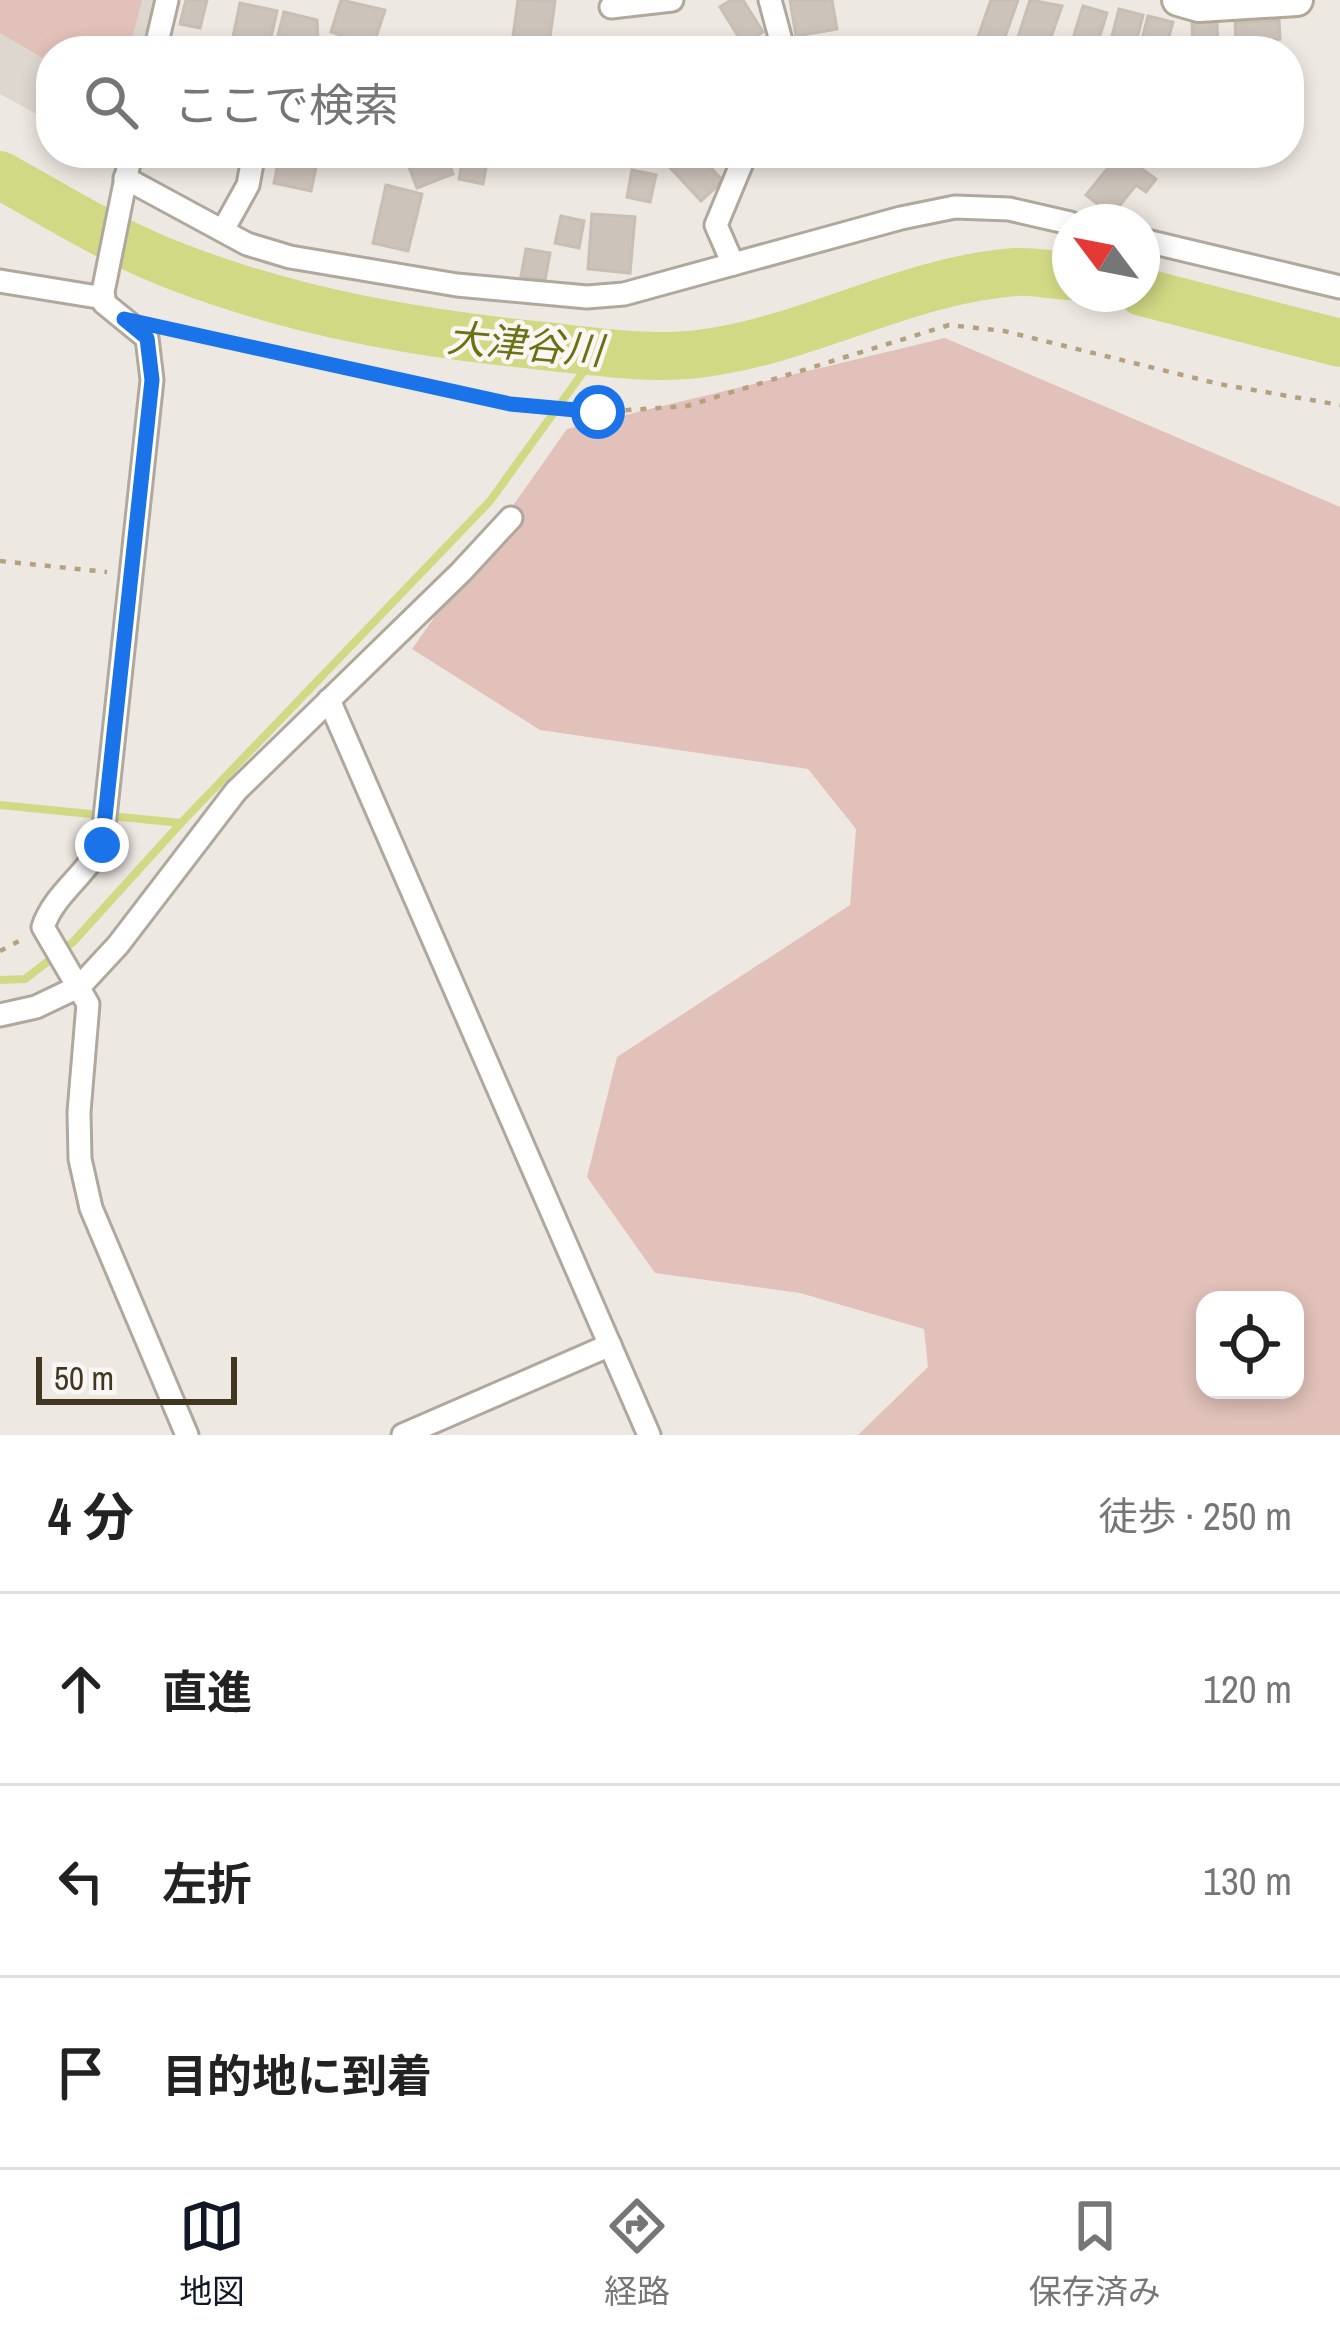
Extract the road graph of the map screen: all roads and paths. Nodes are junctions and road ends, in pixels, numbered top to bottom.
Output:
1 (167, 0) edge
2 (672, 0) edge
3 (770, 0) edge
4 (1178, 0) edge
5 (1298, 0) edge
6 (1212, 3) edge
7 (611, 7) dead end
8 (159, 36) edge
9 (780, 36) edge
10 (128, 168) edge
11 (251, 168) edge
12 (740, 168) edge
13 (124, 183) junction
14 (1052, 219) edge
15 (223, 230) junction
16 (1160, 244) edge
17 (733, 265) junction
18 (0, 280) edge
19 (1340, 287) edge
20 (103, 295) junction
21 (170, 329) dead end
22 (1340, 404) edge
23 (511, 518) dead end
24 (0, 560) edge
25 (131, 574) junction
26 (329, 700) junction
27 (76, 980) junction
28 (0, 1016) edge
29 (610, 1345) junction
30 (187, 1435) edge
31 (403, 1435) edge
32 (650, 1435) edge

1 - 8 street
2 - 7 street
3 - 9 street
4 - 6 main road
5 - 6 main road
10 - 13 street
11 - 15 street
12 - 17 street
13 - 15 street
13 - 20 street
14 - 17 street
15 - 17 street
16 - 19 street
18 - 20 street
20 - 25 street
21 - 22 path
23 - 26 street
24 - 25 path
25 - 27 street
26 - 27 street
26 - 29 street
27 - 28 street
27 - 30 street
29 - 31 street
29 - 32 street

